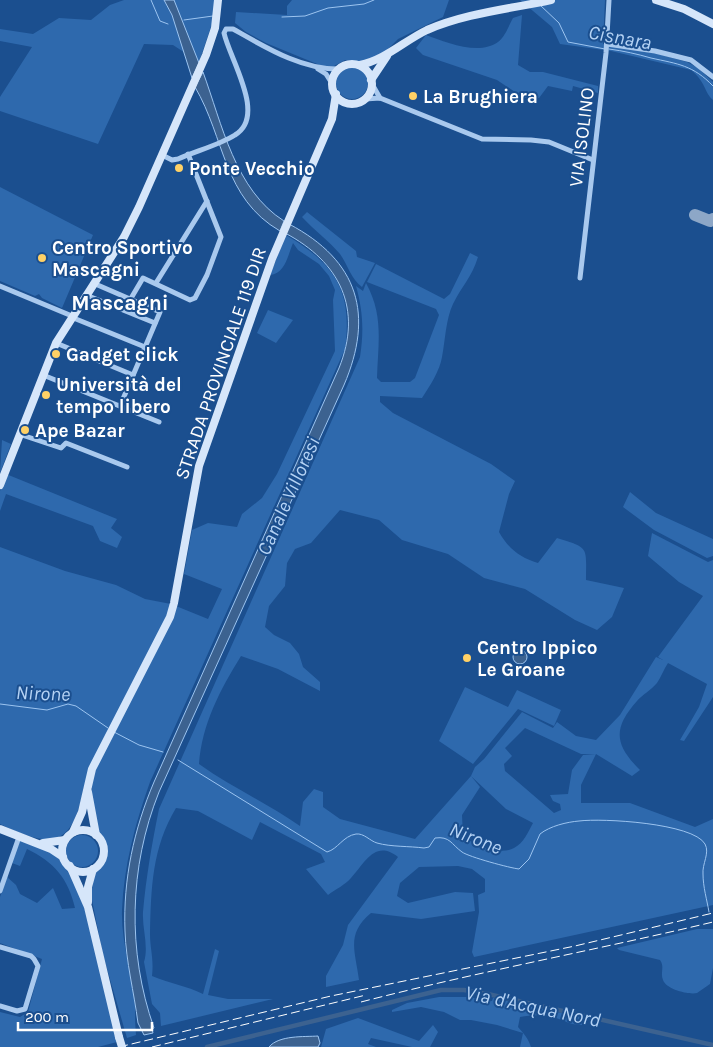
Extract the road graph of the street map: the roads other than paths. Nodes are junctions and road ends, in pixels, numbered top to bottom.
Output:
1 (218, 0) edge
2 (609, 0) edge
3 (656, 0) edge
4 (548, 1) edge
5 (713, 24) edge
6 (607, 44) junction
7 (390, 53) junction
8 (360, 65) junction
9 (315, 67) junction
10 (340, 68) junction
11 (713, 77) edge
12 (372, 82) junction
13 (333, 85) junction
14 (336, 94) junction
15 (380, 98) junction
16 (365, 99) junction
17 (351, 103) junction
18 (332, 119) junction
19 (188, 154) junction
20 (162, 155) junction
21 (594, 160) junction
22 (207, 201) junction
23 (580, 278) dead end
24 (93, 283) junction
25 (156, 283) junction
26 (0, 286) edge
27 (85, 295) junction
28 (130, 300) junction
29 (72, 316) junction
30 (155, 323) junction
31 (56, 343) junction
32 (145, 347) junction
33 (42, 375) junction
34 (133, 375) junction
35 (120, 406) junction
36 (159, 422) dead end
37 (19, 434) junction
38 (127, 467) dead end
39 (0, 485) edge
40 (88, 787) junction
41 (0, 829) edge
42 (73, 832) junction
43 (96, 834) junction
44 (19, 837) junction
45 (65, 840) junction
46 (36, 843) junction
47 (63, 857) junction
48 (70, 866) junction
49 (93, 869) junction
50 (0, 890) edge
51 (88, 906) junction
52 (0, 947) edge
53 (0, 1006) edge
54 (122, 1047) edge

1 - 20 street
2 - 6 street, VIA ISOLINO
3 - 5 street
4 - 7 street
6 - 11 street
6 - 21 street, VIA ISOLINO
7 - 8 street
7 - 12 street
8 - 10 street
8 - 12 street
9 - 10 street
9 - 13 street
9 - 19 street
10 - 13 street
12 - 15 street
12 - 16 street
13 - 14 street
14 - 17 street
14 - 18 street, STRADA PROVINCIALE 119 DIR
15 - 16 street
15 - 21 street
16 - 17 street
17 - 18 street, STRADA PROVINCIALE 119 DIR
18 - 40 street, STRADA PROVINCIALE 119 DIR
19 - 20 street
19 - 22 street
20 - 24 street
21 - 23 street, VIA ISOLINO
22 - 25 street
22 - 25 street
24 - 27 street
24 - 28 street
25 - 28 street
26 - 29 street
27 - 29 street
27 - 30 street
28 - 30 street
29 - 31 street
29 - 32 street
30 - 32 street
31 - 33 street
31 - 34 street
32 - 34 street
33 - 35 street
33 - 37 street
34 - 35 street
35 - 36 street
37 - 38 street
37 - 39 street
40 - 42 street, STRADA PROVINCIALE 119 DIR
40 - 43 street, STRADA PROVINCIALE 119 DIR
41 - 44 street
42 - 43 street
42 - 45 street
43 - 49 street
44 - 46 street
44 - 50 street
45 - 46 street
45 - 47 street
46 - 47 street
47 - 48 street
48 - 49 street
48 - 51 street
49 - 51 street
51 - 54 street, bridge
52 - 53 street

